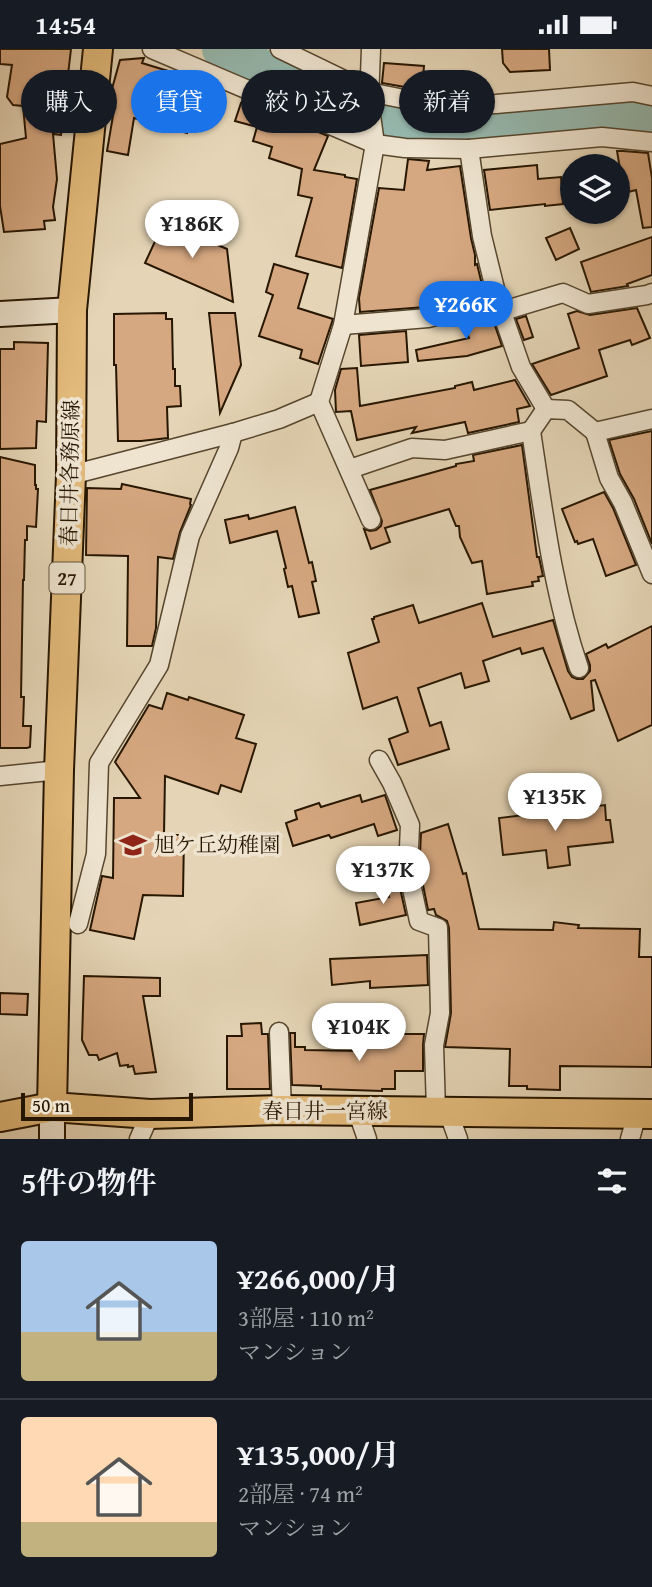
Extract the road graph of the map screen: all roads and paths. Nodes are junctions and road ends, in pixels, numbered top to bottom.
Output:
1 (98, 49) edge
2 (152, 49) edge
3 (280, 49) edge
4 (371, 49) edge
5 (319, 70) edge
6 (370, 70) edge
7 (652, 96) edge
8 (385, 99) edge
9 (373, 133) edge
10 (374, 138) junction
11 (652, 142) edge
12 (469, 149) junction
13 (652, 293) edge
14 (500, 306) junction
15 (72, 310) junction
16 (0, 314) edge
17 (343, 325) junction
18 (319, 401) junction
19 (546, 409) junction
20 (652, 419) edge
21 (531, 431) junction
22 (595, 432) junction
23 (233, 433) junction
24 (350, 469) junction
25 (71, 475) junction
26 (371, 520) dead end
27 (652, 574) edge
28 (579, 668) dead end
29 (379, 760) dead end
30 (59, 770) junction
31 (0, 776) edge
32 (78, 924) dead end
33 (279, 1031) dead end
34 (52, 1107) junction
35 (282, 1110) junction
36 (357, 1110) junction
37 (442, 1111) junction
38 (0, 1117) edge
39 (640, 1122) edge
40 (144, 1127) edge
41 (52, 1139) edge
42 (367, 1139) edge
43 (458, 1139) edge

1 - 15 main road, 春日井各務原線 / 27
2 - 10 street
3 - 5 street
4 - 6 street
7 - 8 street
9 - 10 street
10 - 12 street
10 - 17 street
11 - 12 street
12 - 14 street
13 - 14 street
14 - 17 street
14 - 19 street
15 - 16 street
15 - 25 main road, 春日井各務原線 / 27
17 - 18 street
18 - 23 street
18 - 24 street
19 - 21 street
19 - 22 street
20 - 22 street
21 - 24 street
21 - 28 street
22 - 27 street
23 - 25 street
23 - 32 street
24 - 26 street
25 - 30 main road, 春日井各務原線 / 27
29 - 37 street
30 - 31 street
30 - 34 main road, 春日井各務原線 / 27
33 - 35 street
34 - 38 main road, 春日井一宮線
34 - 40 main road, 春日井一宮線
34 - 41 street
35 - 36 main road, 春日井一宮線
35 - 40 main road, 春日井一宮線
36 - 37 main road, 春日井一宮線
36 - 42 street
37 - 39 main road, 春日井一宮線
37 - 43 street

